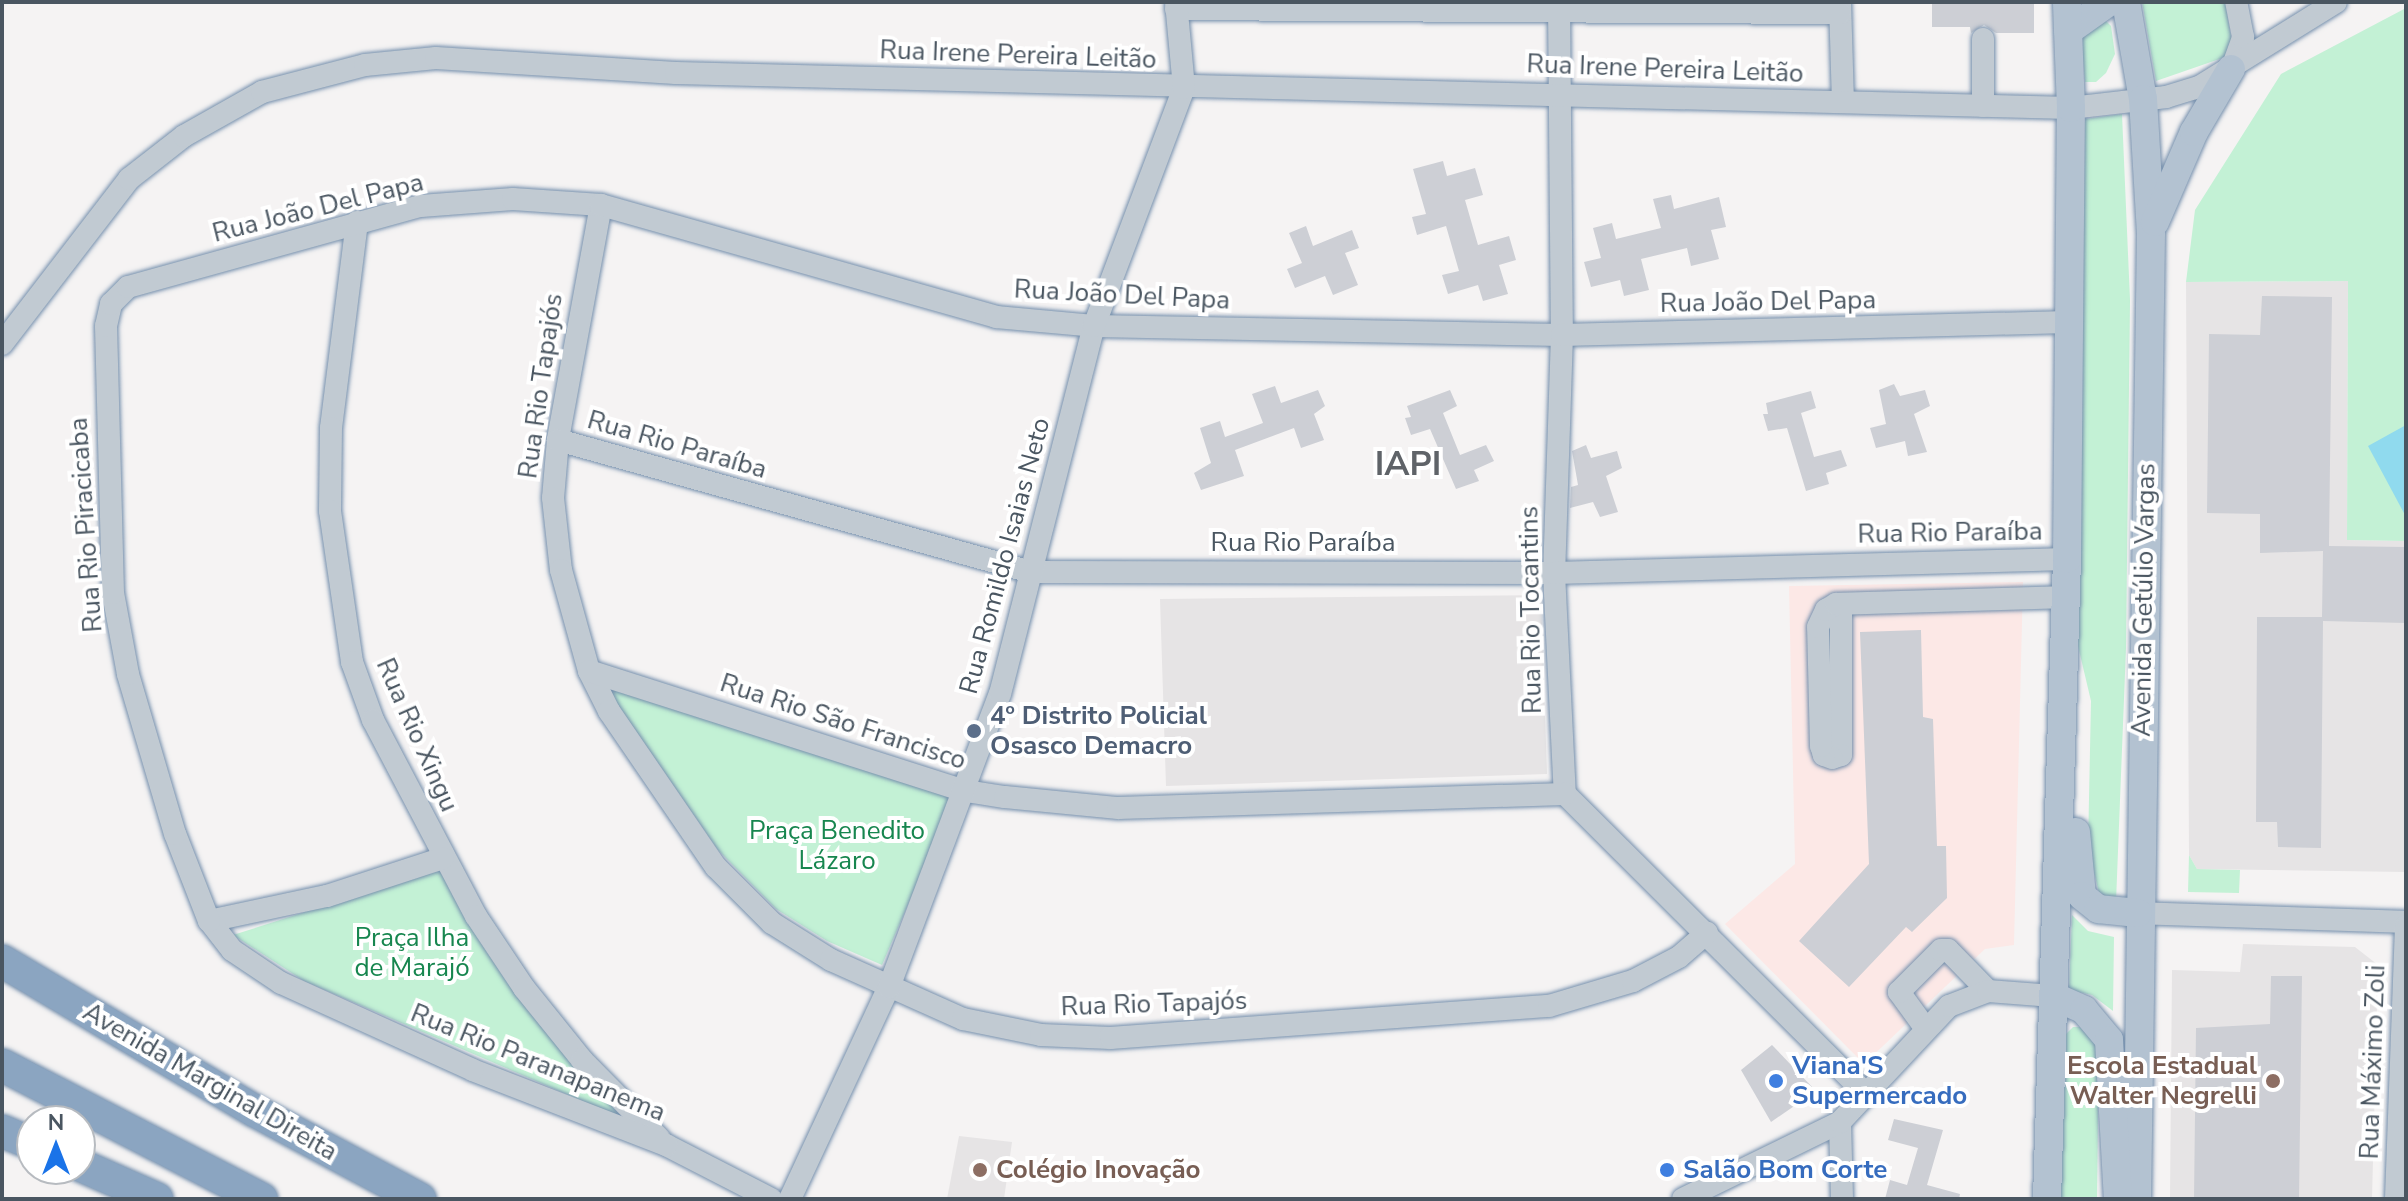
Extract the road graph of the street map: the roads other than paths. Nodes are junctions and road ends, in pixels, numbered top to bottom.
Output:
1 (2067, 2) edge
2 (2109, 2) edge
3 (2126, 2) edge
4 (2336, 2) edge
5 (1176, 5) edge
6 (1305, 6) edge
7 (1430, 6) edge
8 (1559, 7) edge
9 (1840, 8) edge
10 (2239, 12) edge
11 (2300, 22) junction
12 (2068, 31) junction
13 (1983, 39) dead end
14 (2231, 69) junction
15 (1184, 88) junction
16 (1561, 94) junction
17 (2143, 99) junction
18 (1843, 102) junction
19 (1983, 106) junction
20 (2071, 108) junction
21 (601, 205) junction
22 (357, 222) junction
23 (2151, 234) junction
24 (111, 304) joint
25 (2068, 322) junction
26 (1094, 326) junction
27 (1562, 335) junction
28 (2, 344) edge
29 (558, 440) junction
30 (2067, 559) junction
31 (1032, 572) junction
32 (1554, 573) junction
33 (2066, 597) junction
34 (1841, 604) junction
35 (589, 671) junction
36 (2063, 770) junction
37 (966, 791) junction
38 (1565, 794) junction
39 (443, 858) junction
40 (2138, 913) junction
41 (209, 921) junction
42 (2406, 925) edge
43 (1707, 933) junction
44 (2, 961) edge
45 (889, 987) junction
46 (1988, 991) junction
47 (2053, 996) junction
48 (1926, 1029) junction
49 (2, 1065) edge
50 (1864, 1092) junction
51 (1840, 1122) junction
52 (666, 1145) junction
53 (96, 1172) edge
54 (157, 1199) edge
55 (262, 1199) edge
56 (420, 1199) edge
57 (771, 1199) edge
58 (790, 1199) edge
59 (1683, 1199) edge
60 (1842, 1199) edge
61 (2047, 1199) edge
62 (2118, 1199) edge
63 (2137, 1199) edge
64 (2396, 1199) edge

1 - 12 main road
2 - 12 main road
3 - 17 main road, Avenida Getúlio Vargas
4 - 11 street, Rua Irene Pereira Leitão
5 - 6 street
5 - 15 street, Rua Romildo Isaias Neto
6 - 7 street
7 - 8 street
8 - 9 street
8 - 16 street, Rua Rio Tocantins
9 - 18 street
10 - 11 street
10 - 14 street
11 - 14 street, Rua Irene Pereira Leitão
12 - 20 main road
13 - 19 street
14 - 17 street, Rua Irene Pereira Leitão
14 - 23 main road
15 - 16 street, Rua Irene Pereira Leitão
15 - 26 street, Rua Romildo Isaias Neto
15 - 28 street, Rua Irene Pereira Leitão
16 - 18 street, Rua Irene Pereira Leitão
16 - 27 street, Rua Rio Tocantins
17 - 20 street, Rua Irene Pereira Leitão
17 - 23 main road, Avenida Getúlio Vargas
18 - 19 street, Rua Irene Pereira Leitão
19 - 20 street, Rua Irene Pereira Leitão
20 - 25 main road
21 - 22 street, Rua João Del Papa
21 - 26 street, Rua João Del Papa
21 - 29 street, Rua Rio Tapajós
22 - 24 street, Rua João Del Papa
22 - 39 street, Rua Rio Xingu
23 - 40 main road, Avenida Getúlio Vargas
24 - 41 street, Rua Rio Piracicaba
25 - 27 street, Rua João Del Papa
25 - 30 main road
26 - 27 street, Rua João Del Papa
26 - 31 street, Rua Romildo Isaias Neto
27 - 32 street, Rua Rio Tocantins
29 - 31 street, Rua Rio Paraíba
29 - 35 street, Rua Rio Tapajós
30 - 32 street, Rua Rio Paraíba
30 - 33 main road
31 - 32 street, Rua Rio Paraíba
31 - 37 street, Rua Romildo Isaias Neto
32 - 38 street, Rua Rio Tocantins
33 - 34 street
33 - 36 main road
34 - 34 street
35 - 37 street, Rua Rio São Francisco
35 - 45 street, Rua Rio Tapajós
36 - 40 main road
36 - 47 main road
37 - 38 street, Rua Rio São Francisco
37 - 45 street, Rua Romildo Isaias Neto
38 - 43 street
39 - 41 street
39 - 52 street, Rua Rio Xingu
40 - 42 street
40 - 63 main road, Avenida Getúlio Vargas
41 - 52 street, Rua Rio Paranapanema
42 - 64 street, Rua Máximo Zoli
43 - 45 street, Rua Rio Tapajós
43 - 50 street
44 - 56 highway, Avenida Marginal Direita
45 - 58 street, Rua Romildo Isaias Neto
46 - 47 street
46 - 48 street
46 - 48 street
47 - 61 main road
47 - 62 main road
48 - 50 street
49 - 55 highway
50 - 51 street
51 - 59 street
51 - 60 street
52 - 57 street, Rua Rio Paranapanema
53 - 54 highway

